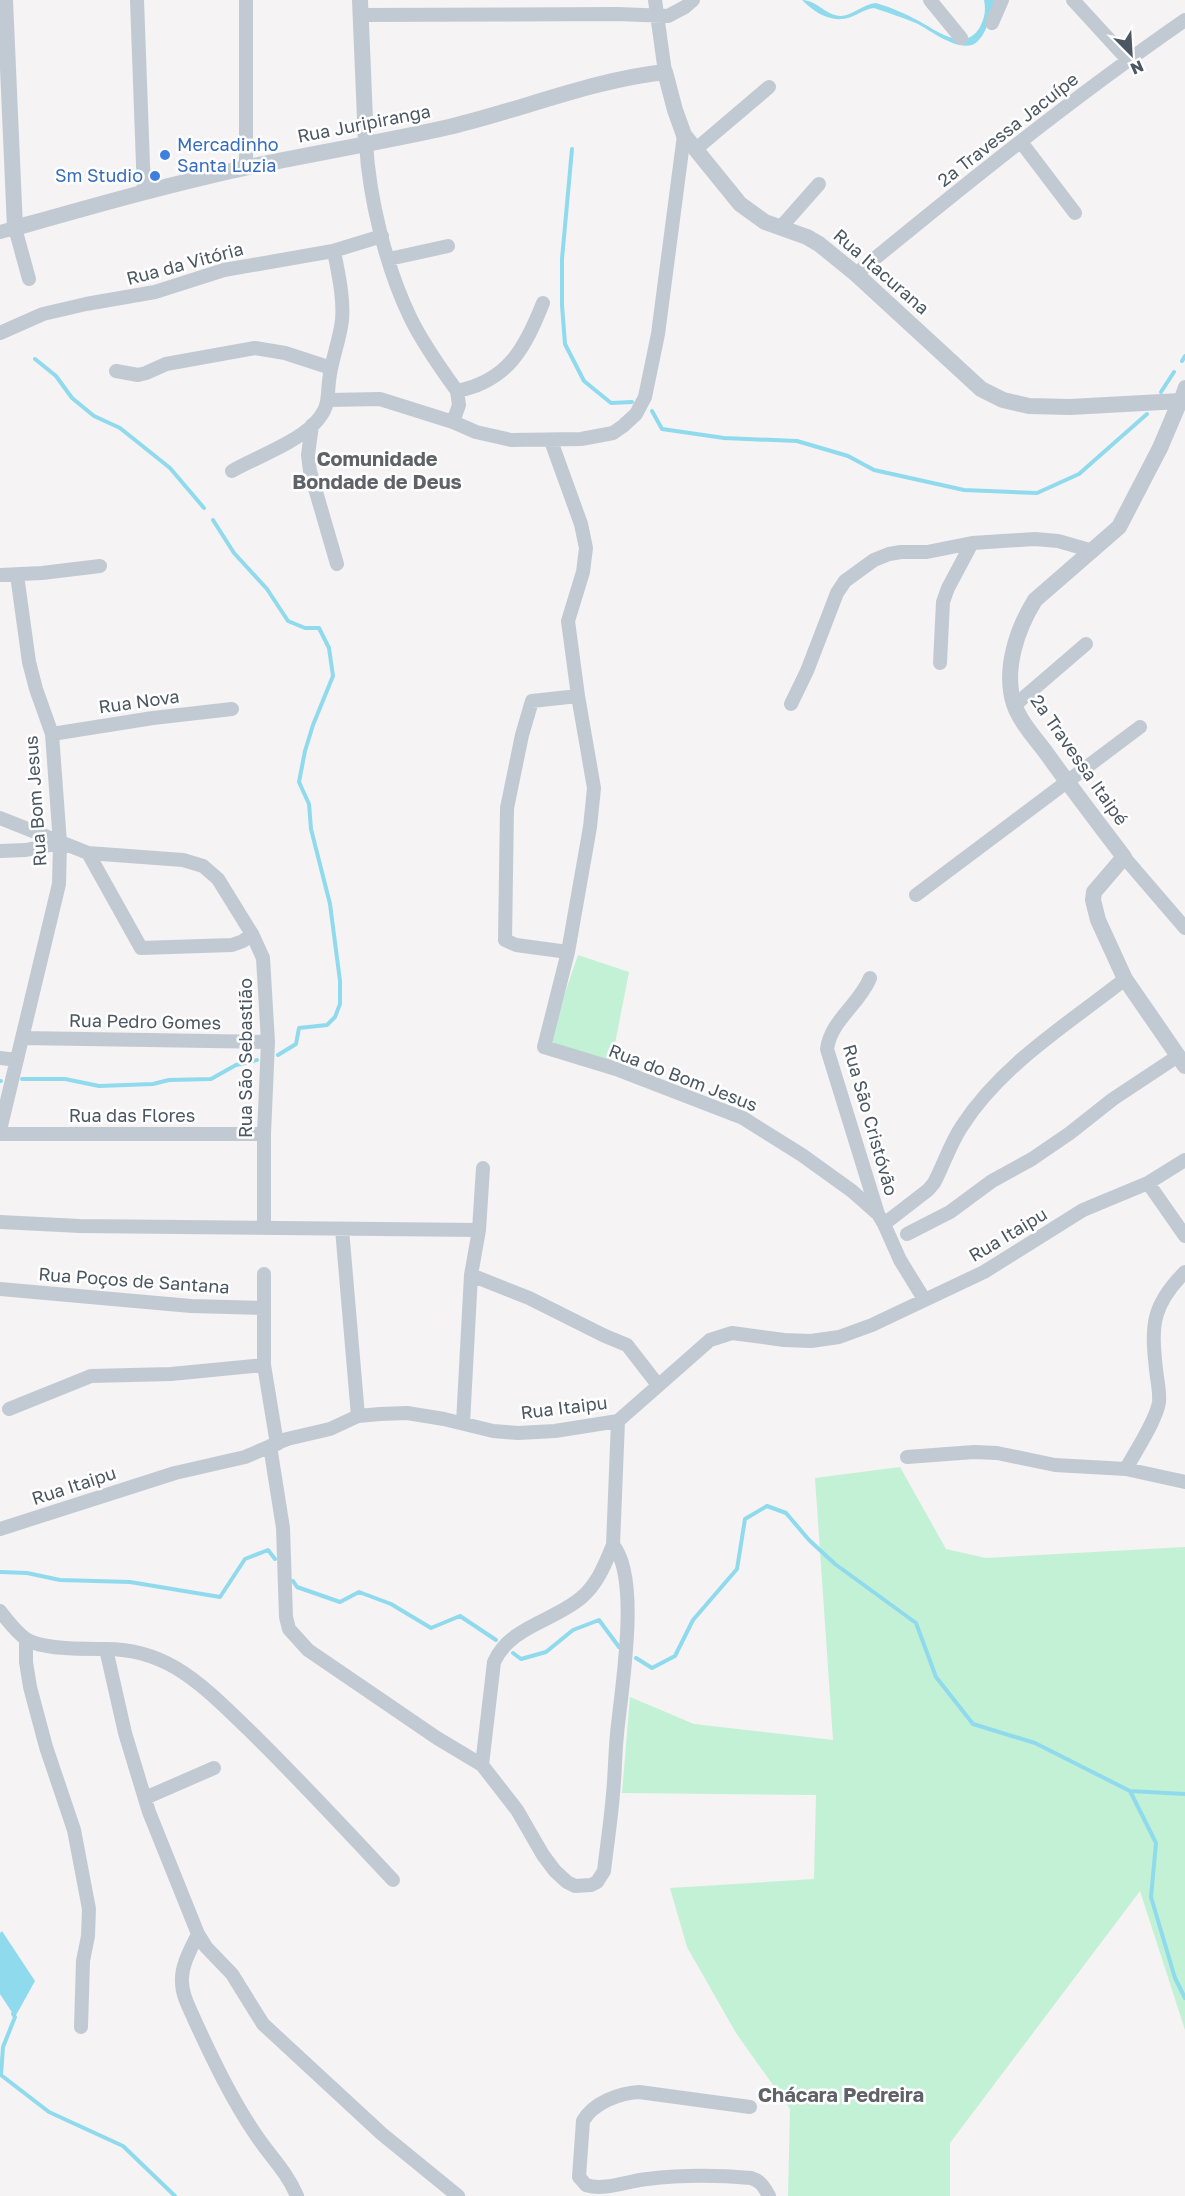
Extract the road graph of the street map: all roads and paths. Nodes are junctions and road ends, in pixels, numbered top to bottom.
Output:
1 (137, 0) edge
2 (246, 0) edge
3 (655, 0) edge
4 (693, 0) edge
5 (930, 0) edge
6 (1002, 0) edge
7 (1073, 0) edge
8 (360, 8) edge
9 (3, 10) edge
10 (659, 21) junction
11 (1185, 21) edge
12 (992, 23) dead end
13 (961, 38) dead end
14 (1128, 60) junction
15 (665, 72) junction
16 (769, 87) dead end
17 (5, 127) edge
18 (684, 135) junction
19 (1021, 142) junction
20 (366, 143) junction
21 (696, 149) junction
22 (246, 168) junction
23 (819, 184) dead end
24 (144, 192) junction
25 (1075, 213) dead end
26 (781, 227) junction
27 (8, 230) edge
28 (382, 236) junction
29 (448, 246) dead end
30 (333, 251) junction
31 (389, 259) junction
32 (856, 273) junction
33 (29, 279) dead end
34 (543, 303) dead end
35 (0, 333) edge
36 (331, 368) junction
37 (116, 371) dead end
38 (457, 391) junction
39 (1182, 394) edge
40 (329, 400) junction
41 (453, 422) junction
42 (312, 425) junction
43 (550, 441) junction
44 (232, 471) dead end
45 (972, 543) junction
46 (1093, 551) junction
47 (337, 564) dead end
48 (100, 566) dead end
49 (0, 575) edge
50 (18, 575) junction
51 (1086, 644) dead end
52 (940, 663) dead end
53 (578, 696) junction
54 (791, 704) dead end
55 (1015, 705) junction
56 (232, 709) dead end
57 (1140, 728) dead end
58 (52, 734) junction
59 (1067, 782) junction
60 (0, 818) edge
61 (60, 843) junction
62 (0, 851) edge
63 (88, 853) junction
64 (1124, 857) junction
65 (916, 895) dead end
66 (1185, 928) edge
67 (252, 934) junction
68 (568, 952) junction
69 (870, 978) dead end
70 (1125, 980) junction
71 (22, 1038) junction
72 (268, 1042) junction
73 (0, 1058) edge
74 (17, 1060) junction
75 (1182, 1061) edge
76 (0, 1132) edge
77 (264, 1134) junction
78 (1185, 1160) edge
79 (483, 1168) dead end
80 (1148, 1183) junction
81 (881, 1219) junction
82 (0, 1222) edge
83 (264, 1227) junction
84 (342, 1229) junction
85 (479, 1230) junction
86 (907, 1234) dead end
87 (1185, 1236) edge
88 (1185, 1272) edge
89 (264, 1274) dead end
90 (471, 1275) junction
91 (0, 1289) edge
92 (924, 1299) junction
93 (264, 1308) junction
94 (264, 1365) junction
95 (658, 1385) junction
96 (9, 1409) dead end
97 (358, 1416) junction
98 (618, 1421) junction
99 (463, 1423) junction
100 (274, 1445) junction
101 (907, 1457) dead end
102 (1126, 1468) junction
103 (1185, 1482) edge
104 (0, 1529) edge
105 (613, 1545) junction
106 (0, 1611) edge
107 (26, 1639) junction
108 (106, 1649) junction
109 (482, 1765) junction
110 (214, 1768) dead end
111 (145, 1798) junction
112 (393, 1881) dead end
113 (198, 1934) junction
114 (81, 2026) dead end
115 (750, 2107) dead end
116 (297, 2196) edge
117 (458, 2196) edge
118 (769, 2196) edge

1 - 24 street
2 - 22 street
3 - 10 street, Rua Itacurana
4 - 10 street
5 - 13 street
6 - 12 street
7 - 14 street
8 - 10 street
8 - 20 street
9 - 17 street
10 - 15 street, Rua Itacurana
11 - 14 street, 2ª Travessa Jacuípe
14 - 19 street, 2ª Travessa Jacuípe
15 - 18 street, Rua Itacurana
15 - 20 street, Rua Juripiranga
16 - 21 street
17 - 27 street
18 - 21 street, Rua Itacurana
18 - 43 street
19 - 25 street
19 - 32 street, 2ª Travessa Jacuípe
20 - 22 street, Rua Juripiranga
20 - 28 street
21 - 26 street, Rua Itacurana
22 - 24 street, Rua Juripiranga
23 - 26 street
24 - 27 street, Rua Juripiranga
26 - 32 street, Rua Itacurana
27 - 33 street
28 - 30 street, Rua da Vitória
28 - 31 street
29 - 31 street
30 - 35 street, Rua da Vitória
30 - 36 street
31 - 38 street
32 - 39 street, Rua Itacurana
34 - 38 street
36 - 37 street
36 - 40 street
38 - 41 street
39 - 46 street, 2ª Travessa Itaipé
40 - 41 street
40 - 42 street
41 - 43 street
42 - 44 street
42 - 47 street
43 - 53 street
45 - 46 street
45 - 52 street
45 - 54 street
46 - 55 street, 2ª Travessa Itaipé
48 - 50 street
49 - 50 street
50 - 58 street, Rua Bom Jesus
51 - 55 street
53 - 68 street
53 - 68 street
55 - 59 street, 2ª Travessa Itaipé
56 - 58 street, Rua Nova
57 - 59 street
58 - 61 street, Rua Bom Jesus
59 - 64 street, 2ª Travessa Itaipé
59 - 65 street
60 - 61 street, Rua São Sebastião
61 - 62 street
61 - 63 street, Rua São Sebastião
61 - 71 street, Rua Bom Jesus
63 - 67 street, Rua São Sebastião
63 - 67 street
64 - 66 street
64 - 70 street
67 - 72 street, Rua São Sebastião
68 - 81 street, Rua do Bom Jesus
69 - 81 street, Rua São Cristóvão
70 - 75 street
70 - 81 street
71 - 72 street, Rua Pedro Gomes
71 - 74 street, Rua Bom Jesus
72 - 77 street, Rua São Sebastião
73 - 74 street
74 - 76 street, Rua Bom Jesus
75 - 86 street
76 - 77 street, Rua das Flores
77 - 83 street, Rua São Sebastião
78 - 80 street, Rua Itaipu
79 - 85 street
80 - 87 street
80 - 92 street, Rua Itaipu
81 - 92 street, Rua São Cristóvão
82 - 83 street
83 - 84 street
84 - 85 street
84 - 97 street
85 - 90 street
88 - 102 street
89 - 93 street
90 - 95 street
90 - 99 street
91 - 93 street, Rua Poços de Santana
92 - 95 street, Rua Itaipu
93 - 94 street
94 - 96 street
94 - 100 street
95 - 98 street, Rua Itaipu
97 - 99 street, Rua Itaipu
97 - 100 street, Rua Itaipu
98 - 99 street, Rua Itaipu
98 - 105 street
100 - 104 street, Rua Itaipu
100 - 109 street
101 - 102 street
102 - 103 street
105 - 109 street
105 - 109 street
106 - 107 street
107 - 108 street
107 - 114 street
108 - 111 street
108 - 112 street
110 - 111 street
111 - 113 street
113 - 116 street
113 - 117 street
115 - 118 street

